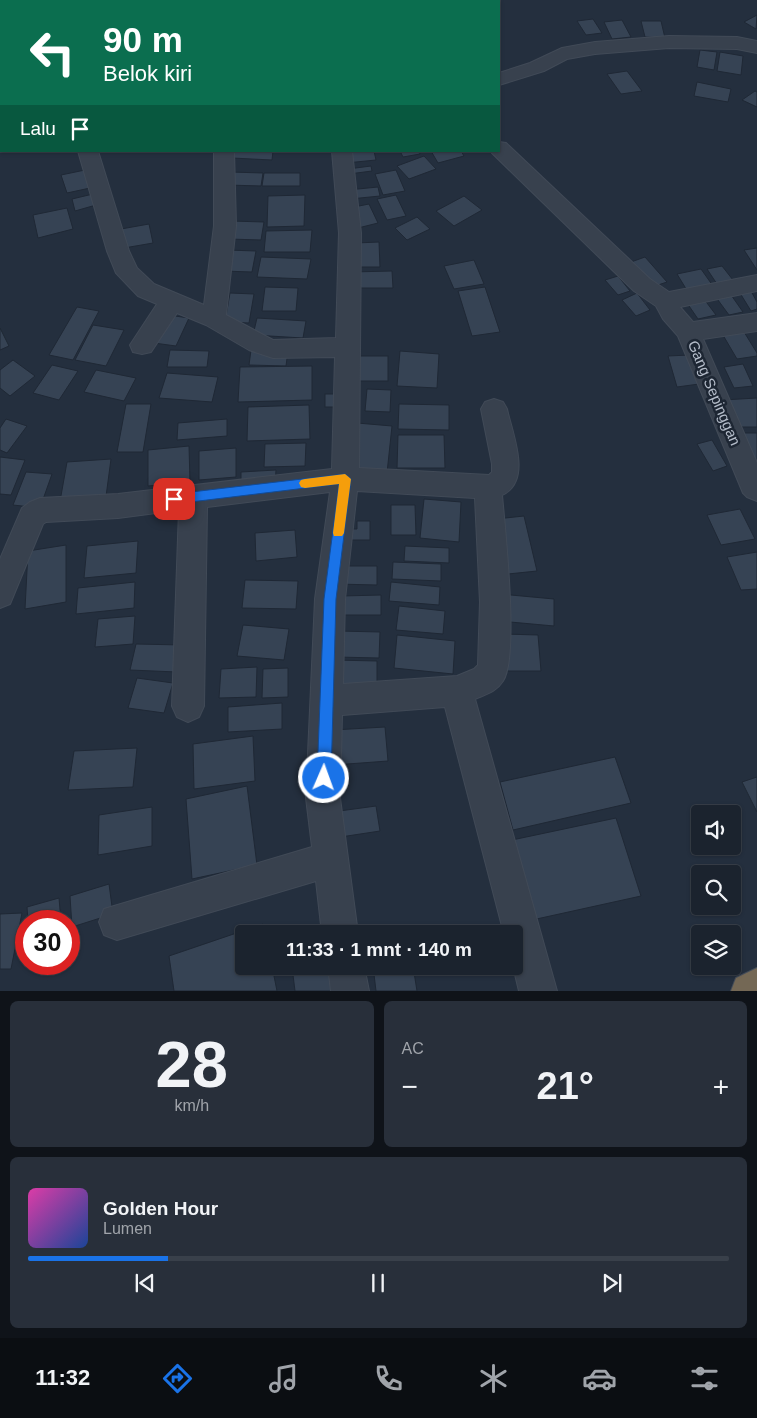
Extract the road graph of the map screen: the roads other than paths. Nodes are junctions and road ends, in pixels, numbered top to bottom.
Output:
1 (757, 47) edge
2 (500, 79) edge
3 (500, 149) edge
4 (88, 152) edge
5 (224, 152) edge
6 (342, 152) edge
7 (757, 283) edge
8 (173, 300) junction
9 (666, 301) junction
10 (214, 319) junction
11 (757, 322) edge
12 (688, 332) junction
13 (142, 346) dead end
14 (348, 347) junction
15 (494, 409) dead end
16 (345, 479) junction
17 (756, 485) edge
18 (488, 487) junction
19 (193, 496) junction
20 (0, 595) edge
21 (457, 692) junction
22 (326, 701) junction
23 (188, 706) dead end
24 (331, 859) junction
25 (117, 922) dead end
26 (339, 925) edge
27 (348, 975) edge
28 (757, 987) edge
29 (350, 990) edge
30 (538, 990) edge
31 (749, 990) edge

1 - 2 street
3 - 9 street
4 - 8 street
5 - 10 street
6 - 14 street
7 - 9 street
8 - 10 street
8 - 13 street
9 - 12 street, Gang Sepinggan
10 - 14 street
11 - 12 street
12 - 17 street, Gang Sepinggan
14 - 16 street
15 - 18 street
16 - 18 street
16 - 19 street
16 - 22 street
18 - 21 street
19 - 20 street
19 - 23 street
21 - 22 street
21 - 30 street
22 - 24 street
24 - 25 street
24 - 26 street
27 - 29 street
28 - 31 highway

